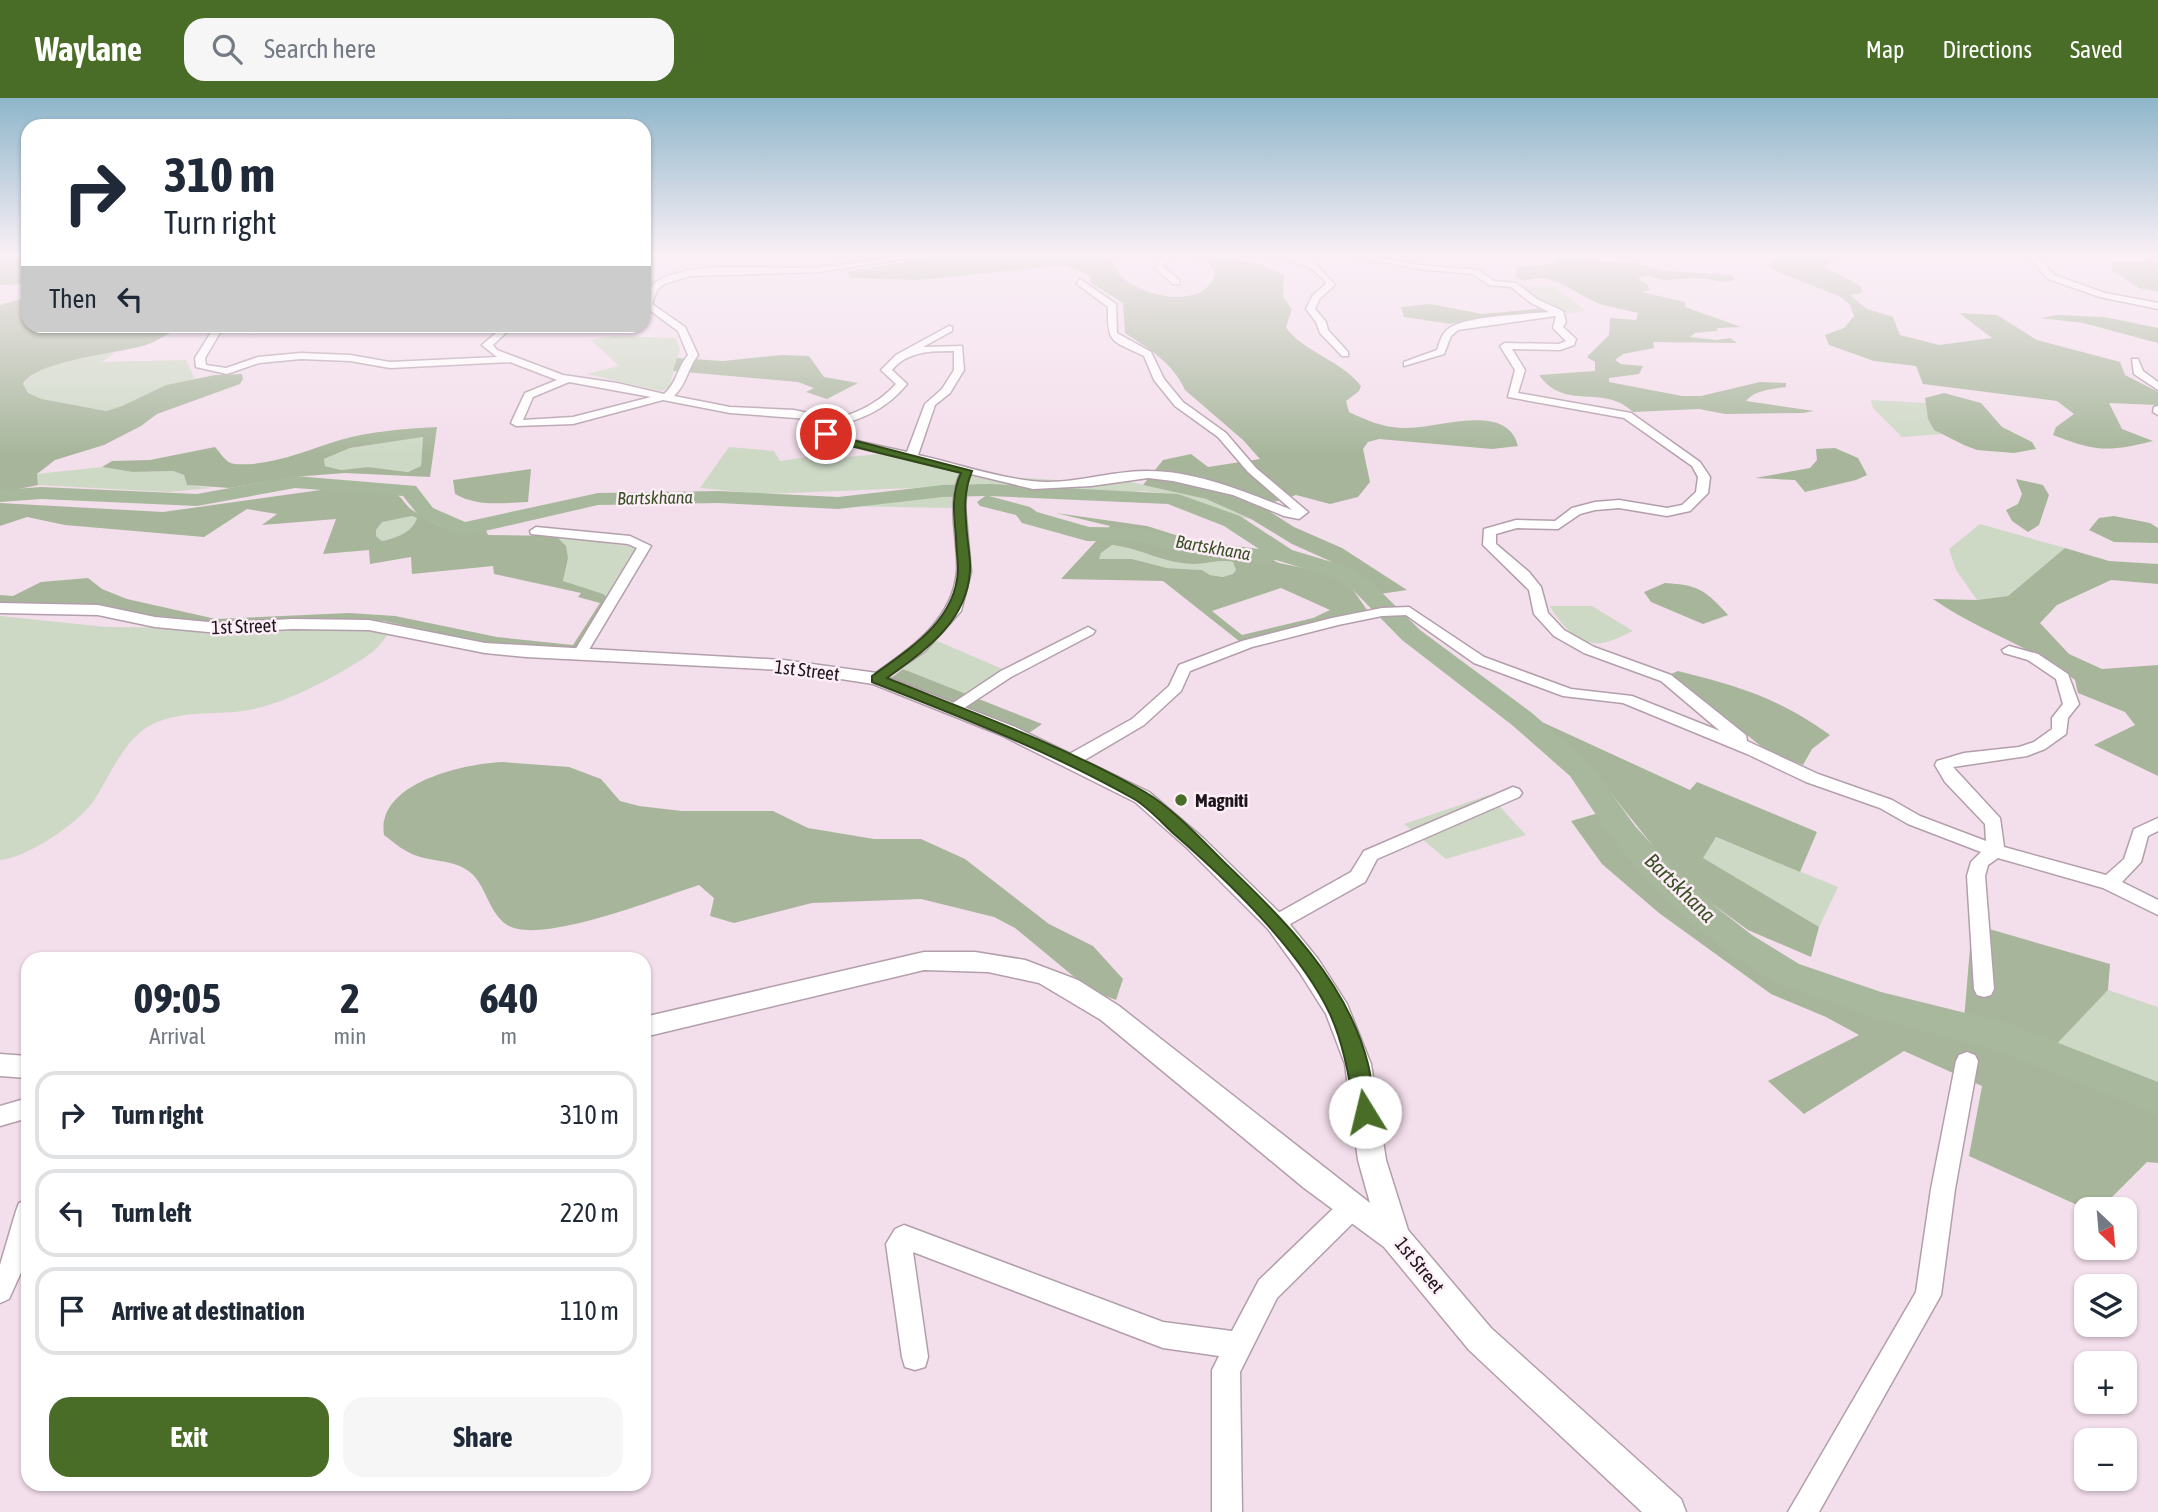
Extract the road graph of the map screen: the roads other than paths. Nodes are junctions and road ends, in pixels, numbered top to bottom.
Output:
1 (671, 322) edge
2 (1112, 322) edge
3 (1321, 322) edge
4 (1484, 322) edge
5 (1561, 322) edge
6 (948, 329) dead end
7 (215, 333) edge
8 (501, 333) edge
9 (905, 354) junction
10 (1345, 354) dead end
11 (509, 359) junction
12 (2135, 362) dead end
13 (1408, 364) dead end
14 (569, 379) junction
15 (2158, 387) edge
16 (665, 398) junction
17 (821, 425) junction
18 (911, 458) junction
19 (967, 471) junction
20 (536, 530) dead end
21 (0, 608) edge
22 (1088, 631) dead end
23 (2009, 650) dead end
24 (579, 655) junction
25 (877, 679) junction
26 (952, 709) junction
27 (1753, 750) junction
28 (1070, 761) junction
29 (1513, 793) dead end
30 (2158, 824) edge
31 (1995, 851) junction
32 (2109, 883) junction
33 (2158, 908) edge
34 (1276, 923) junction
35 (1983, 989) dead end
36 (651, 1025) edge
37 (1967, 1061) dead end
38 (0, 1065) edge
39 (21, 1066) edge
40 (21, 1110) edge
41 (0, 1116) edge
42 (1351, 1208) junction
43 (21, 1237) edge
44 (1395, 1237) junction
45 (0, 1290) edge
46 (1237, 1345) junction
47 (915, 1357) dead end
48 (1227, 1512) edge
49 (1668, 1512) edge
50 (1803, 1512) edge

1 - 16 street
2 - 19 street
3 - 10 street
4 - 13 street
5 - 27 street
6 - 9 street
7 - 11 street
8 - 11 street
9 - 17 street
9 - 18 street
11 - 14 street
12 - 15 street
14 - 16 street
14 - 16 street
16 - 17 street
17 - 18 street
18 - 19 street
19 - 25 street
20 - 24 street
21 - 24 street, 1st Street
22 - 26 street
23 - 31 street
24 - 25 street, 1st Street
25 - 26 street, 1st Street
26 - 28 street, 1st Street
27 - 28 street
27 - 31 street
28 - 34 street, 1st Street
29 - 34 street
30 - 32 street
31 - 32 street
31 - 35 street
32 - 33 street
34 - 44 street, 1st Street
36 - 42 street
37 - 50 street
38 - 39 street
40 - 41 street
42 - 44 street
42 - 46 street
43 - 45 street
44 - 49 street, 1st Street
46 - 47 street
46 - 48 street

